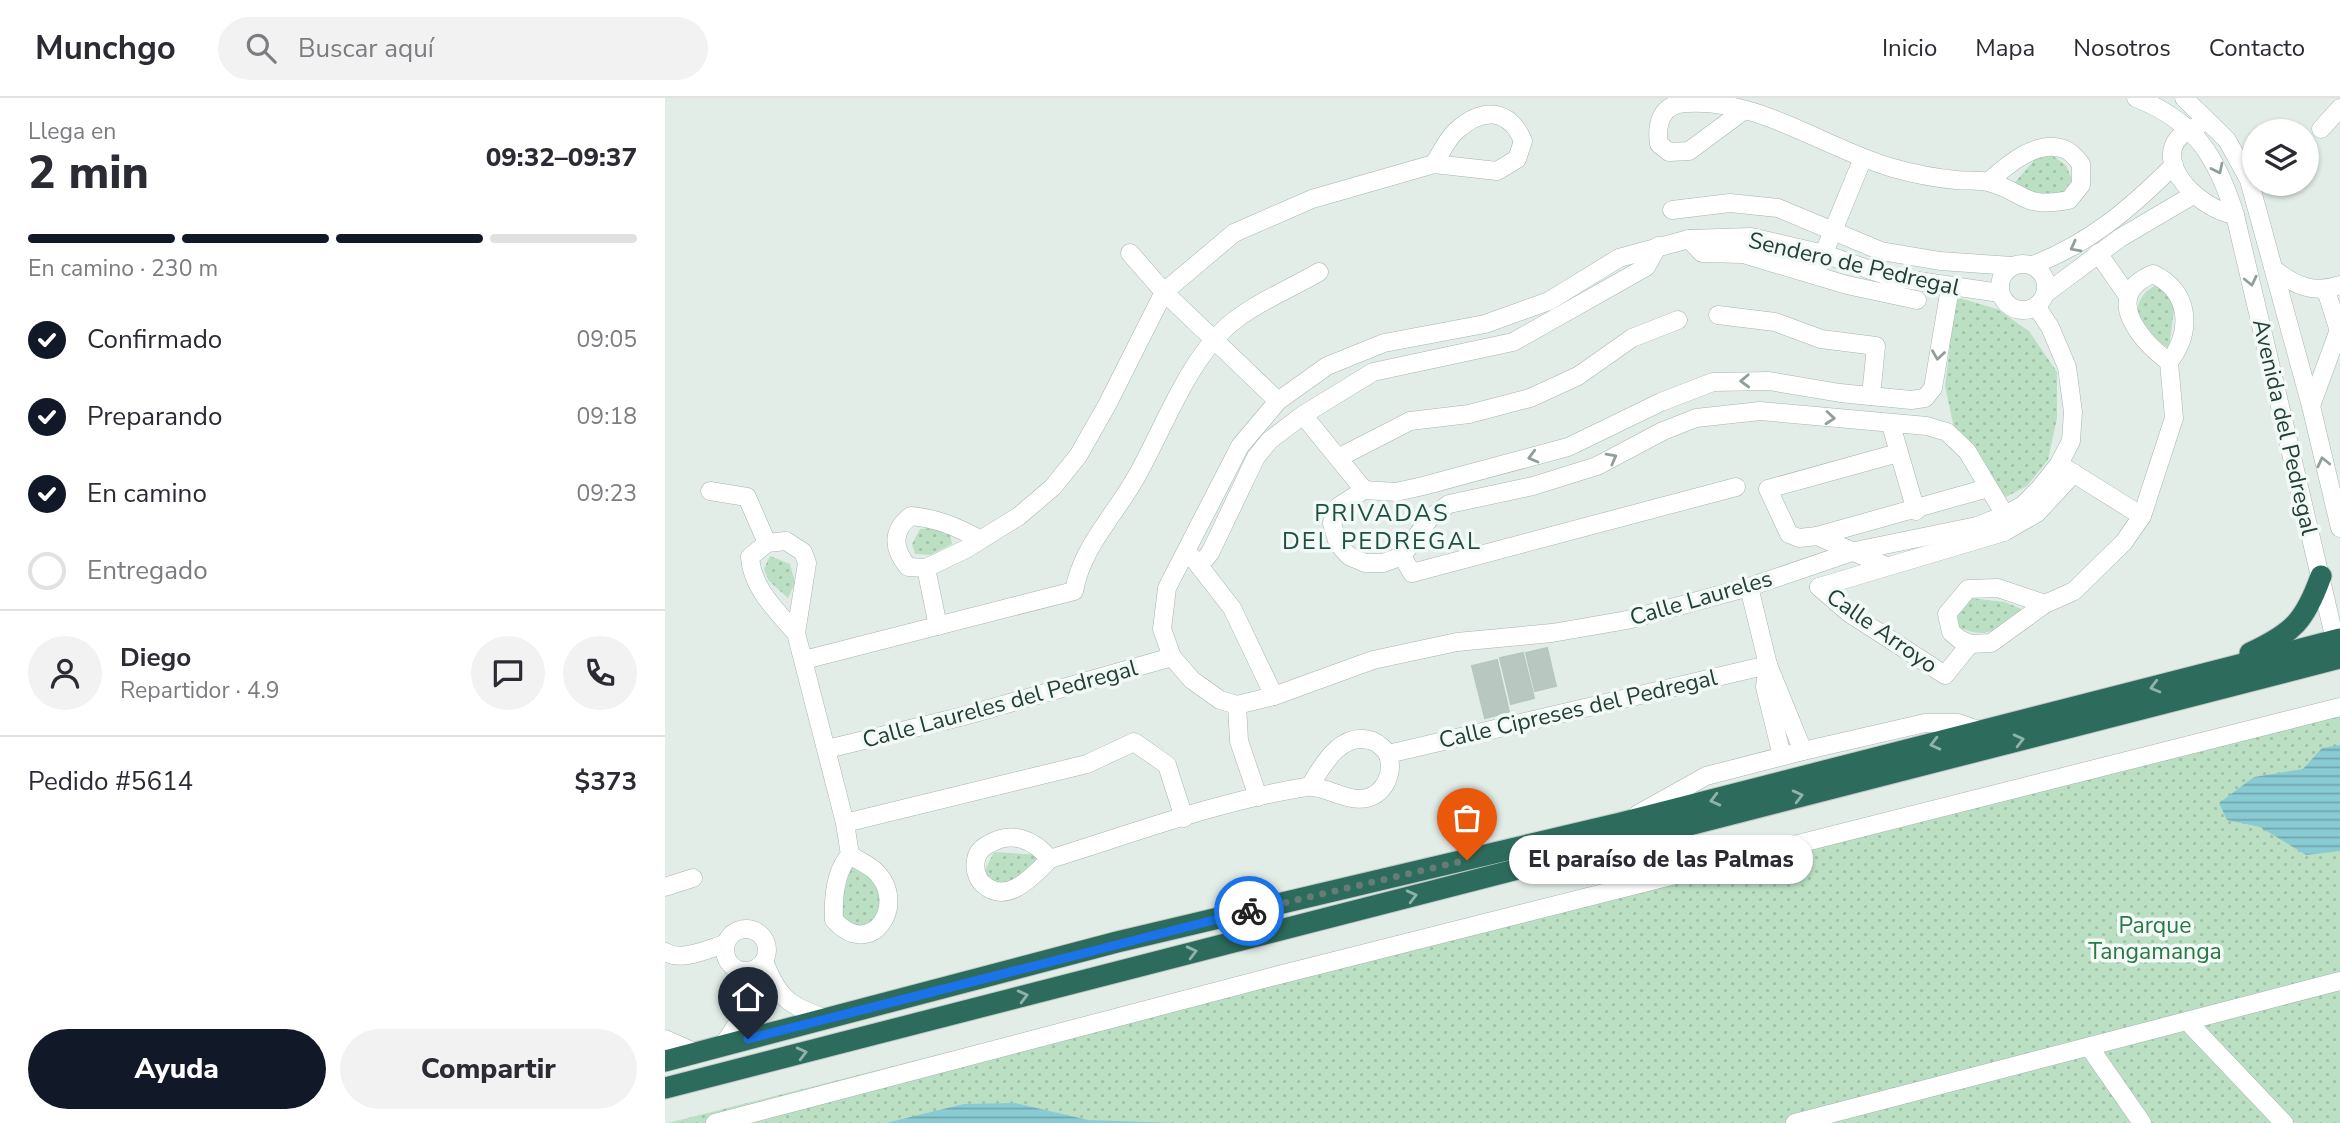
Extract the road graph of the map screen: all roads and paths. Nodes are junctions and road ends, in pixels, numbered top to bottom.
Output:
1 (2136, 98) edge
2 (2184, 98) edge
3 (2340, 108) edge
4 (1743, 111) dead end
5 (2212, 124) junction
6 (2190, 129) junction
7 (2321, 129) dead end
8 (1863, 158) junction
9 (1434, 164) junction
10 (2174, 165) junction
11 (1988, 182) junction
12 (2193, 195) junction
13 (1672, 210) dead end
14 (2235, 215) junction
15 (1833, 229) junction
16 (2115, 231) junction
17 (1751, 237) junction
18 (1689, 239) junction
19 (1658, 246) junction
20 (1881, 251) junction
21 (1130, 253) dead end
22 (2098, 253) junction
23 (1743, 254) junction
24 (1823, 254) junction
25 (1619, 258) junction
26 (2033, 265) junction
27 (2012, 266) junction
28 (2275, 270) junction
29 (1872, 271) junction
30 (1319, 272) dead end
31 (1816, 275) junction
32 (1624, 279) junction
33 (1889, 286) junction
34 (1950, 288) junction
35 (2333, 288) edge
36 (1164, 292) junction
37 (2000, 293) junction
38 (2128, 296) junction
39 (1917, 300) dead end
40 (2041, 300) junction
41 (1549, 301) junction
42 (1718, 315) dead end
43 (1555, 320) junction
44 (1678, 320) dead end
45 (1485, 324) junction
46 (2339, 328) edge
47 (1415, 337) junction
48 (1215, 341) junction
49 (1491, 346) junction
50 (1423, 359) junction
51 (2169, 362) junction
52 (1327, 366) junction
53 (1344, 390) junction
54 (1871, 396) junction
55 (1278, 401) junction
56 (2311, 406) junction
57 (1303, 415) junction
58 (1891, 425) junction
59 (1240, 446) junction
60 (1898, 453) junction
61 (1256, 457) junction
62 (1338, 458) junction
63 (2067, 469) junction
64 (1736, 487) dead end
65 (1988, 488) junction
66 (1364, 490) junction
67 (710, 491) dead end
68 (2331, 495) junction
69 (2303, 502) junction
70 (1916, 510) junction
71 (2143, 516) junction
72 (2005, 524) junction
73 (2340, 528) edge
74 (1817, 536) junction
75 (979, 539) junction
76 (767, 543) junction
77 (1186, 550) junction
78 (1856, 551) junction
79 (1402, 556) junction
80 (1884, 565) junction
81 (1199, 566) junction
82 (926, 568) junction
83 (2321, 576) junction
84 (1749, 587) junction
85 (2045, 604) junction
86 (938, 626) junction
87 (796, 633) junction
88 (1970, 644) junction
89 (2338, 646) edge
90 (1172, 657) junction
91 (804, 660) junction
92 (1768, 665) junction
93 (2199, 676) junction
94 (1274, 696) junction
95 (1237, 705) junction
96 (2340, 706) edge
97 (1984, 732) junction
98 (827, 749) junction
99 (1803, 751) junction
100 (1388, 754) junction
101 (1782, 756) junction
102 (1310, 786) junction
103 (1258, 797) junction
104 (1184, 818) junction
105 (845, 823) junction
106 (1621, 823) junction
107 (850, 855) dead end
108 (1050, 859) dead end
109 (693, 878) dead end
110 (665, 887) edge
111 (725, 944) junction
112 (665, 952) edge
113 (764, 961) junction
114 (743, 971) junction
115 (2340, 981) edge
116 (827, 1018) junction
117 (2188, 1022) junction
118 (665, 1039) edge
119 (722, 1046) junction
120 (2090, 1048) junction
121 (696, 1053) junction
122 (665, 1061) edge
123 (665, 1088) edge
124 (715, 1123) edge
125 (1795, 1123) edge
126 (2142, 1123) edge
127 (2284, 1123) edge

1 - 6 street, Avenida del Pedregal
2 - 5 street, Avenida del Pedregal
3 - 7 street
4 - 8 street
5 - 6 street
5 - 28 street, Avenida del Pedregal
6 - 10 street
6 -> 14 street, Avenida del Pedregal
8 - 11 street
8 - 15 street
9 - 9 street
9 - 36 street
10 - 12 street
10 - 16 street
11 - 11 street
12 - 14 street
12 - 16 street
13 - 15 street
14 -> 69 street, Avenida del Pedregal
15 - 20 street
15 - 24 street
16 - 22 street
16 -> 26 street
17 - 18 street, Sendero de Pedregal
17 - 23 street
17 - 24 street, Sendero de Pedregal
18 - 19 street, Sendero de Pedregal
18 - 23 street
19 - 25 street, Sendero de Pedregal
19 - 32 street
20 - 27 street
20 - 29 street
21 - 36 street
22 - 38 street
22 - 40 street
23 - 31 street
24 - 29 street, Sendero de Pedregal
24 - 31 street
25 - 32 street
25 - 41 street, Sendero de Pedregal
26 - 27 street
26 - 40 street
27 - 37 street
28 - 35 street
28 - 56 street, Avenida del Pedregal
29 - 33 street, Sendero de Pedregal
30 - 48 street
31 - 33 street
32 - 43 street
33 - 34 street, Sendero de Pedregal
33 - 39 street
34 - 37 street, Sendero de Pedregal
34 -> 54 street
35 - 46 street
36 - 48 street
36 - 75 street
37 - 40 street
38 - 51 street
38 - 51 street
40 - 63 street, Calle Laureles
41 - 43 street
41 - 45 street, Sendero de Pedregal
42 - 54 street
43 - 49 street
44 - 62 street
45 - 47 street, Sendero de Pedregal
45 - 49 street
46 - 56 street
47 - 50 street
47 - 52 street, Sendero de Pedregal
48 - 55 street
48 - 86 street
49 - 50 street
50 - 53 street
51 - 71 street
52 - 53 street
52 - 55 street, Sendero de Pedregal
53 - 57 street
54 -> 66 street
55 - 59 street, Sendero de Pedregal
68 -> 56 street, Avenida del Pedregal
57 - 61 street
57 - 62 street
58 - 60 street
58 - 65 street
79 -> 58 street
59 - 61 street
59 - 77 street, Sendero de Pedregal
60 - 70 street
60 - 74 street
61 - 81 street
62 - 66 street
63 - 71 street
63 - 72 street, Calle Laureles
64 - 79 street
65 - 70 street
65 - 72 street
66 - 79 street
67 - 76 street
68 - 69 street
68 - 73 street, Avenida del Pedregal
69 - 83 street, Avenida del Pedregal
70 - 74 street
71 - 85 street
72 - 78 street, Calle Laureles
72 - 80 street
74 - 78 street
75 - 82 street
75 - 82 street
76 - 87 street
76 - 87 street
77 - 81 street
77 - 90 street, Sendero de Pedregal
78 - 80 street
78 - 84 street, Calle Laureles
80 - 88 street, Calle Arroyo
81 - 94 street
82 - 86 street
83 - 89 street, Avenida del Pedregal
83 - 93 highway
84 - 92 street
84 - 94 street, Calle Laureles
85 - 88 street
85 - 88 street
86 - 91 street
87 - 91 street
89 - 93 highway
123 -> 89 highway
90 - 95 street
90 - 98 street, Calle Laureles del Pedregal
91 - 98 street
92 - 99 street
92 - 100 street, Calle Cipreses del Pedregal
92 - 101 street
93 -> 97 highway
94 - 95 street, Calle Laureles
95 - 103 street
96 - 124 street
97 - 99 street
97 -> 106 highway
98 - 105 street
99 - 101 street
100 - 102 street
100 - 102 street
101 - 106 street
102 - 103 street
103 - 104 street
104 - 105 street
104 - 108 street
105 - 107 street
106 - 116 highway
109 - 110 street
111 - 112 street
111 - 113 street
111 - 114 street
113 - 114 street
113 - 116 street
114 - 119 street
115 - 117 street
116 - 119 highway
117 - 120 street
117 - 127 street
118 - 121 street
119 - 121 highway
120 - 125 street
120 - 126 street
121 - 122 highway

